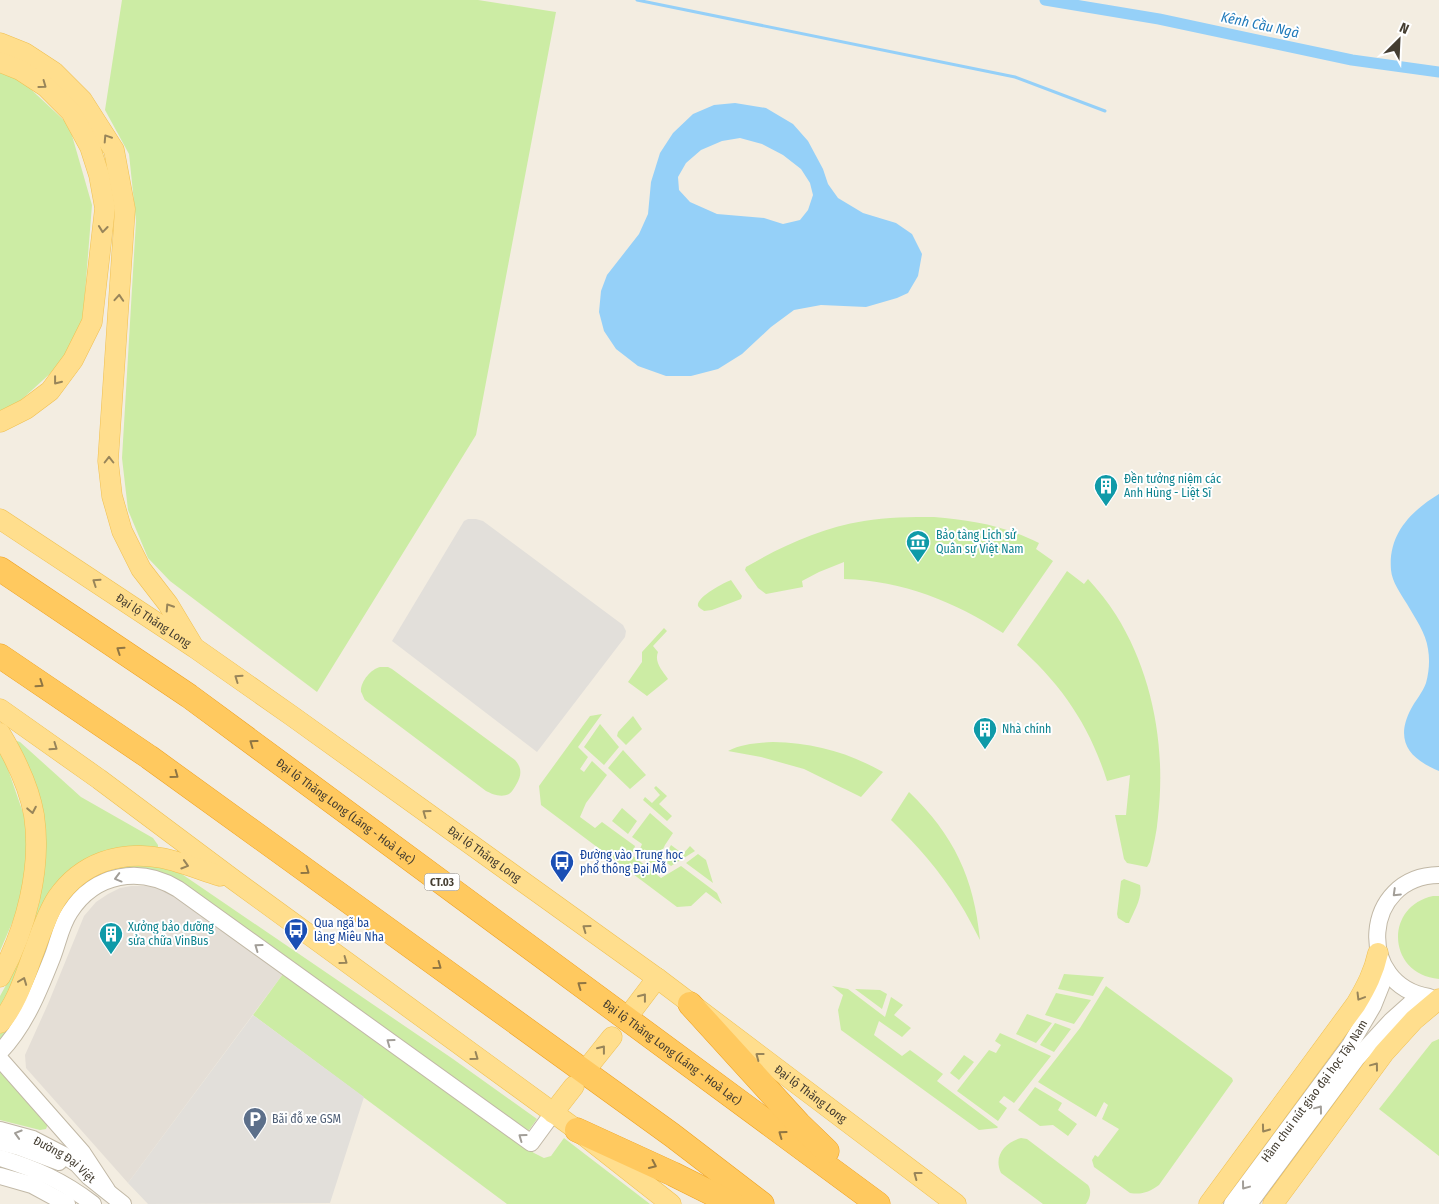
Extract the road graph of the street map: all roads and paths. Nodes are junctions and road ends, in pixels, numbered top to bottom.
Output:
1 (0, 43) edge
2 (0, 62) edge
3 (0, 422) edge
4 (0, 519) edge
5 (0, 569) edge
6 (194, 648) junction
7 (0, 656) edge
8 (0, 709) edge
9 (0, 733) edge
10 (1439, 875) edge
11 (234, 880) junction
12 (1378, 952) junction
13 (1387, 971) junction
14 (0, 978) edge
15 (657, 978) junction
16 (1419, 996) junction
17 (1439, 999) edge
18 (690, 1004) junction
19 (628, 1015) dead end
20 (0, 1023) edge
21 (612, 1037) dead end
22 (0, 1052) edge
23 (0, 1059) edge
24 (592, 1062) dead end
25 (574, 1086) dead end
26 (553, 1112) junction
27 (0, 1130) edge
28 (577, 1130) junction
29 (0, 1142) edge
30 (0, 1158) edge
31 (0, 1176) edge
32 (89, 1177) junction
33 (107, 1190) junction
34 (67, 1204) edge
35 (93, 1204) edge
36 (123, 1204) edge
37 (671, 1204) edge
38 (733, 1204) edge
39 (762, 1204) edge
40 (878, 1204) edge
41 (893, 1204) edge
42 (956, 1204) edge
43 (1209, 1204) edge
44 (1232, 1204) edge
45 (1249, 1204) edge
46 (1273, 1204) edge

6 -> 1 main road
2 -> 3 main road
6 -> 4 main road, Đại lộ Thăng Long
40 -> 5 highway, Đại lộ Thăng Long (Láng - Hoà Lạc) / CT.03
15 -> 6 main road, Đại lộ Thăng Long
7 -> 39 highway
8 -> 11 main road
9 -> 14 main road
10 -> 12 street
20 -> 11 main road
11 -> 26 main road
12 - 13 street
12 -> 43 main road
13 - 16 street
13 -> 44 street, Hầm chui nút giao đại học Tây Nam
15 - 18 main road, Đại lộ Thăng Long
19 -> 15 main road
16 - 17 street
45 -> 16 street, Hầm chui nút giao đại học Tây Nam
46 -> 17 main road
18 - 41 highway
42 -> 18 main road, Đại lộ Thăng Long
24 -> 21 main road
26 -> 22 street
23 - 33 street
25 - 26 main road
26 - 28 main road
32 -> 27 street, Đường Đại Việt
28 - 37 main road
28 -> 38 highway
29 - 32 street
30 - 35 street
31 - 34 street
32 - 33 street, Đường Đại Việt
33 - 36 street, Đường Đại Việt

